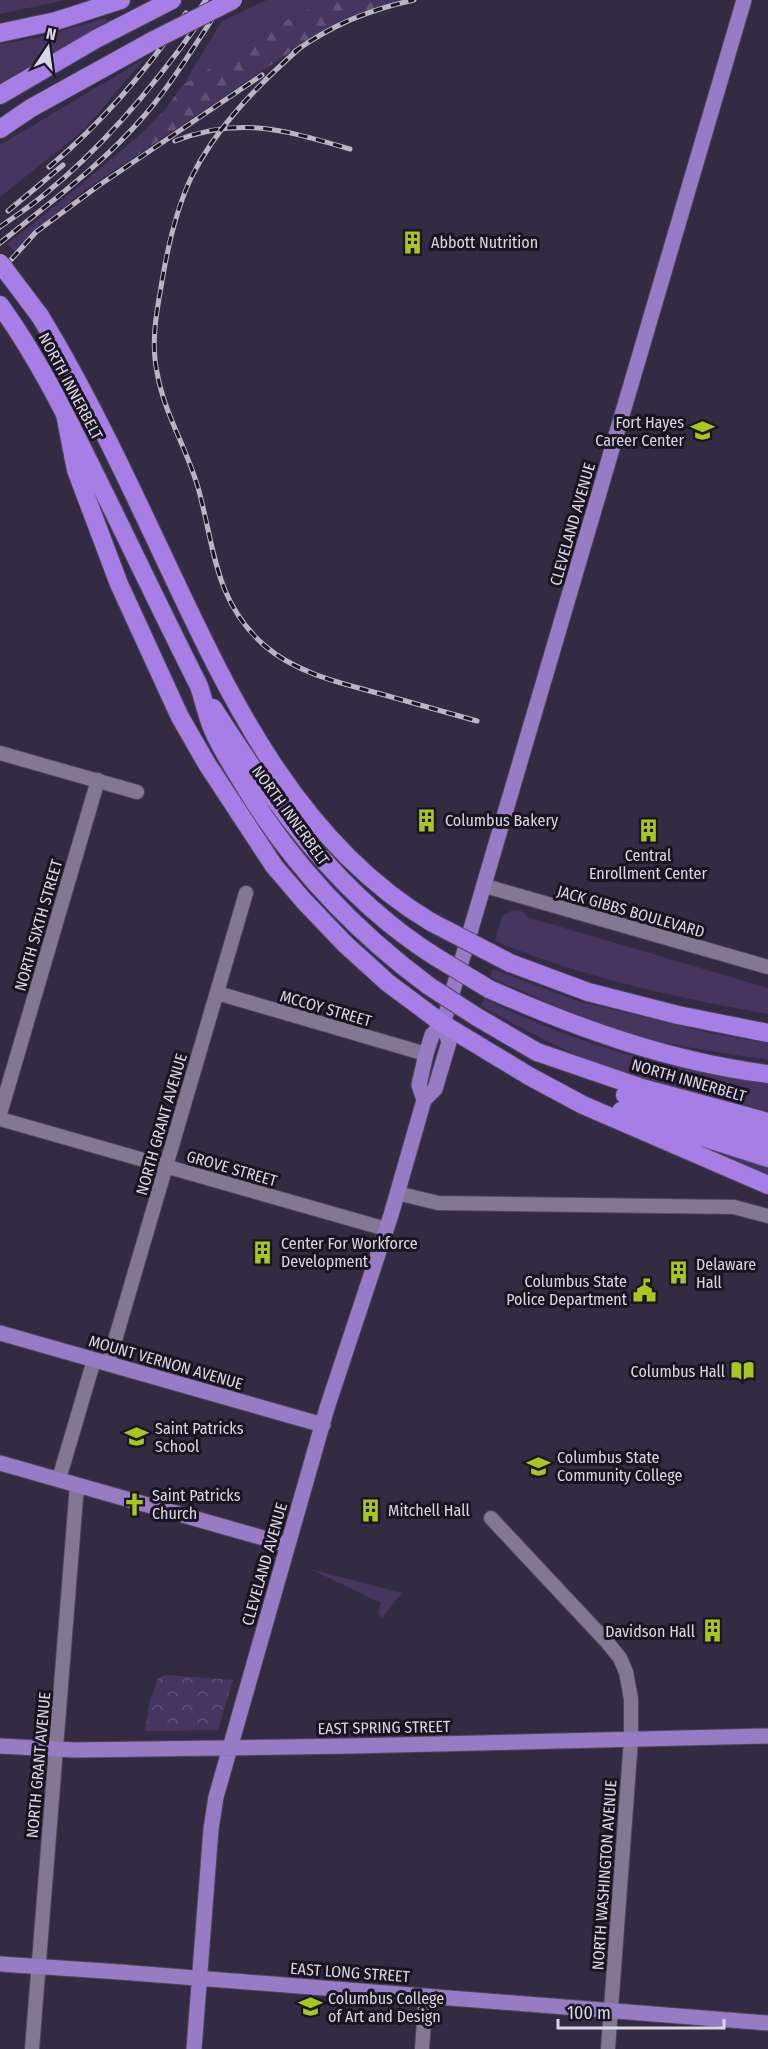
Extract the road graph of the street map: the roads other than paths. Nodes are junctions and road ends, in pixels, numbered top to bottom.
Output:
1 (122, 0) edge
2 (172, 0) edge
3 (233, 0) edge
4 (744, 0) edge
5 (0, 33) edge
6 (0, 95) edge
7 (0, 127) edge
8 (0, 263) edge
9 (0, 305) edge
10 (65, 414) junction
11 (200, 686) junction
12 (0, 753) edge
13 (98, 780) junction
14 (136, 792) dead end
15 (485, 886) junction
16 (246, 893) dead end
17 (768, 967) edge
18 (217, 993) junction
19 (443, 1024) junction
20 (768, 1033) edge
21 (537, 1052) junction
22 (426, 1054) junction
23 (768, 1074) edge
24 (529, 1076) junction
25 (424, 1100) junction
26 (0, 1117) edge
27 (768, 1122) edge
28 (768, 1140) edge
29 (768, 1158) edge
30 (166, 1166) junction
31 (768, 1185) edge
32 (397, 1193) junction
33 (768, 1216) edge
34 (386, 1229) junction
35 (0, 1333) edge
36 (101, 1362) junction
37 (322, 1425) junction
38 (0, 1463) edge
39 (59, 1479) junction
40 (77, 1485) junction
41 (491, 1518) dead end
42 (288, 1545) junction
43 (768, 1736) edge
44 (632, 1740) junction
45 (0, 1746) edge
46 (230, 1747) junction
47 (56, 1750) junction
48 (0, 1964) edge
49 (39, 1967) junction
50 (200, 1978) junction
51 (426, 1996) junction
52 (610, 2010) junction
53 (768, 2023) edge
54 (32, 2049) edge
55 (194, 2049) edge
56 (422, 2049) edge
57 (608, 2049) edge

1 - 5 highway
2 - 6 highway
3 - 7 highway, bridge
4 - 15 main road, CLEVELAND AVENUE
8 - 20 highway, NORTH INNERBELT, bridge
9 - 10 highway, NORTH INNERBELT
10 - 11 highway, NORTH INNERBELT
10 - 19 highway
11 - 21 highway, NORTH INNERBELT, bridge
11 - 23 highway, bridge
12 - 13 street
13 - 14 street
13 - 26 street, NORTH SIXTH STREET
15 - 17 street, JACK GIBBS BOULEVARD
15 - 19 main road, CLEVELAND AVENUE
16 - 18 street, NORTH GRANT AVENUE
18 - 22 street, MCCOY STREET
18 - 30 street, NORTH GRANT AVENUE
19 - 22 main road, CLEVELAND AVENUE
19 - 24 highway
19 - 25 main road, CLEVELAND AVENUE
21 - 27 highway, NORTH INNERBELT
21 - 28 highway
22 - 25 main road, CLEVELAND AVENUE
24 - 29 highway
24 - 31 highway
25 - 32 main road, CLEVELAND AVENUE
26 - 30 street, GROVE STREET
30 - 34 street, GROVE STREET
30 - 36 street, NORTH GRANT AVENUE
32 - 33 street
32 - 34 main road, CLEVELAND AVENUE
34 - 37 main road, CLEVELAND AVENUE
35 - 36 main road, MOUNT VERNON AVENUE
36 - 37 main road, MOUNT VERNON AVENUE
36 - 39 street, NORTH GRANT AVENUE
37 - 42 main road, CLEVELAND AVENUE
38 - 39 main road
39 - 40 main road
40 - 42 main road
40 - 47 street, NORTH GRANT AVENUE
41 - 44 street
42 - 46 main road, CLEVELAND AVENUE
43 - 44 main road, EAST SPRING STREET
44 - 46 main road, EAST SPRING STREET
44 - 52 street, NORTH WASHINGTON AVENUE
45 - 47 main road, EAST SPRING STREET
46 - 47 main road, EAST SPRING STREET
46 - 50 main road, CLEVELAND AVENUE
47 - 49 street, NORTH GRANT AVENUE
48 - 49 main road, EAST LONG STREET
49 - 50 main road, EAST LONG STREET
49 - 54 street, NORTH GRANT AVENUE
50 - 51 main road, EAST LONG STREET
50 - 55 main road, CLEVELAND AVENUE
51 - 52 main road, EAST LONG STREET
51 - 56 street
52 - 53 main road, EAST LONG STREET
52 - 57 street, NORTH WASHINGTON AVENUE

